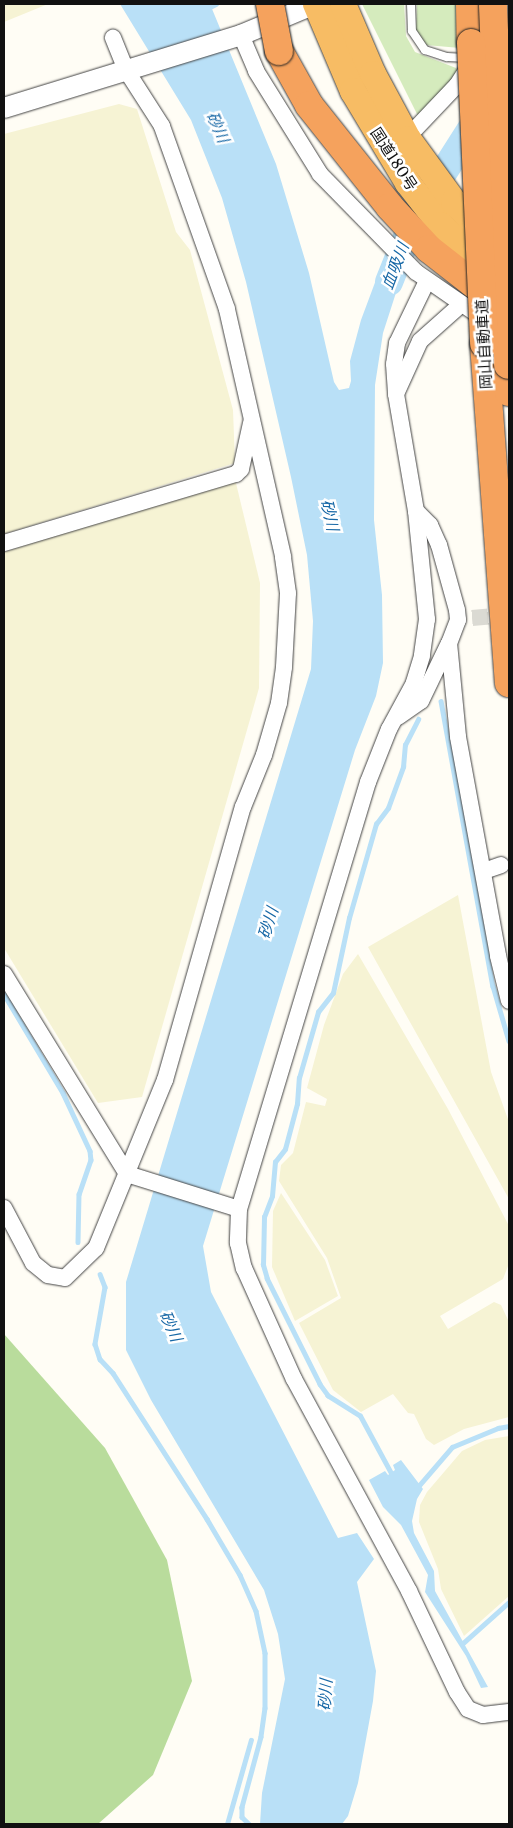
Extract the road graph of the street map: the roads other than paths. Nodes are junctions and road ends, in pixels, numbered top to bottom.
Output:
1 (270, 4) edge
2 (315, 4) edge
3 (343, 4) edge
4 (411, 4) edge
5 (484, 5) edge
6 (239, 36) junction
7 (113, 38) dead end
8 (473, 51) junction
9 (128, 69) junction
10 (4, 108) edge
11 (407, 151) junction
12 (509, 259) edge
13 (421, 277) junction
14 (509, 288) edge
15 (457, 308) dead end
16 (509, 311) edge
17 (509, 336) edge
18 (509, 392) edge
19 (396, 394) junction
20 (252, 419) junction
21 (416, 511) junction
22 (4, 543) edge
23 (449, 643) junction
24 (509, 683) edge
25 (395, 719) junction
26 (501, 865) dead end
27 (484, 871) junction
28 (4, 974) edge
29 (509, 1001) edge
30 (132, 1175) junction
31 (234, 1207) junction
32 (4, 1208) edge
33 (509, 1712) edge

1 - 16 highway, bridge
2 - 6 street
2 - 11 highway, 国道180号
3 - 11 highway, 国道180号
4 - 8 lane
5 - 8 highway, 岡山自動車道
5 - 8 street
5 - 18 highway, 岡山自動車道, bridge
6 - 9 street
6 - 13 street
7 - 9 street
8 - 11 street
8 - 24 highway, 岡山自動車道, bridge
9 - 10 street
9 - 20 street
11 - 12 highway, 国道180号
11 - 14 highway, 国道180号
13 - 17 street
13 - 19 street
15 - 19 street
19 - 21 street
20 - 22 street
20 - 30 street
21 - 23 street
21 - 25 street
23 - 25 street
23 - 27 street
25 - 31 street
26 - 27 street
27 - 29 street
28 - 30 street
30 - 31 street
30 - 32 street
31 - 33 street

